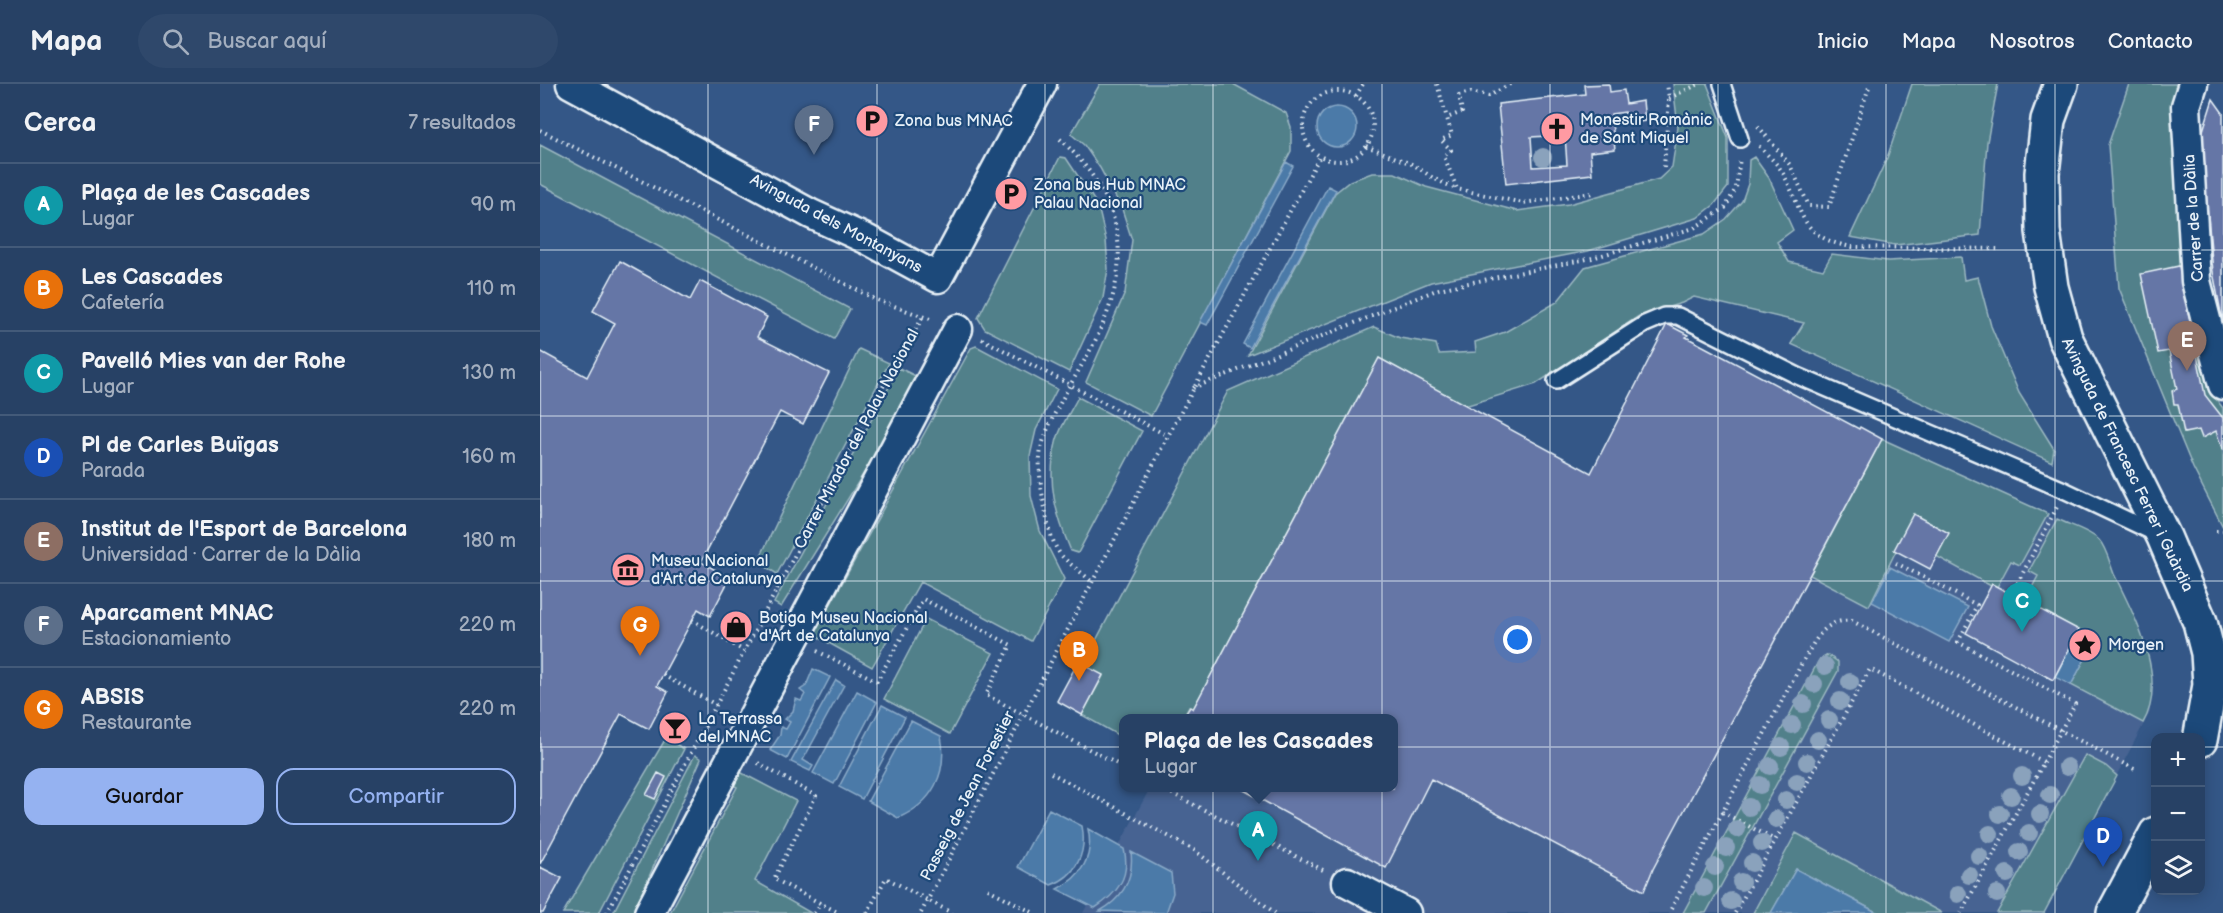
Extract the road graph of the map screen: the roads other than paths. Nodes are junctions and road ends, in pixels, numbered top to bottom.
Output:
1 (571, 84) edge
2 (1042, 84) edge
3 (1722, 84) edge
4 (2061, 84) edge
5 (2193, 84) edge
6 (1740, 139) road end
7 (969, 334) road end
8 (1556, 381) dead end
9 (2223, 385) edge
10 (2164, 537) junction
11 (2212, 624) edge
12 (2201, 733) edge
13 (2152, 841) edge
14 (1347, 882) road end
15 (649, 913) edge
16 (1406, 913) edge
17 (2114, 913) edge

1 - 2 street, Avinguda dels Montanyans
3 - 6 lane
4 - 10 street, Avinguda de Francesc Ferrer i Guàrdia
5 - 9 street, Carrer de la Dàlia
7 - 15 street
8 - 10 lane
10 - 11 street, Avinguda de Francesc Ferrer i Guàrdia
11 - 12 street, Avinguda de Francesc Ferrer i Guàrdia
13 - 17 street
14 - 16 street

